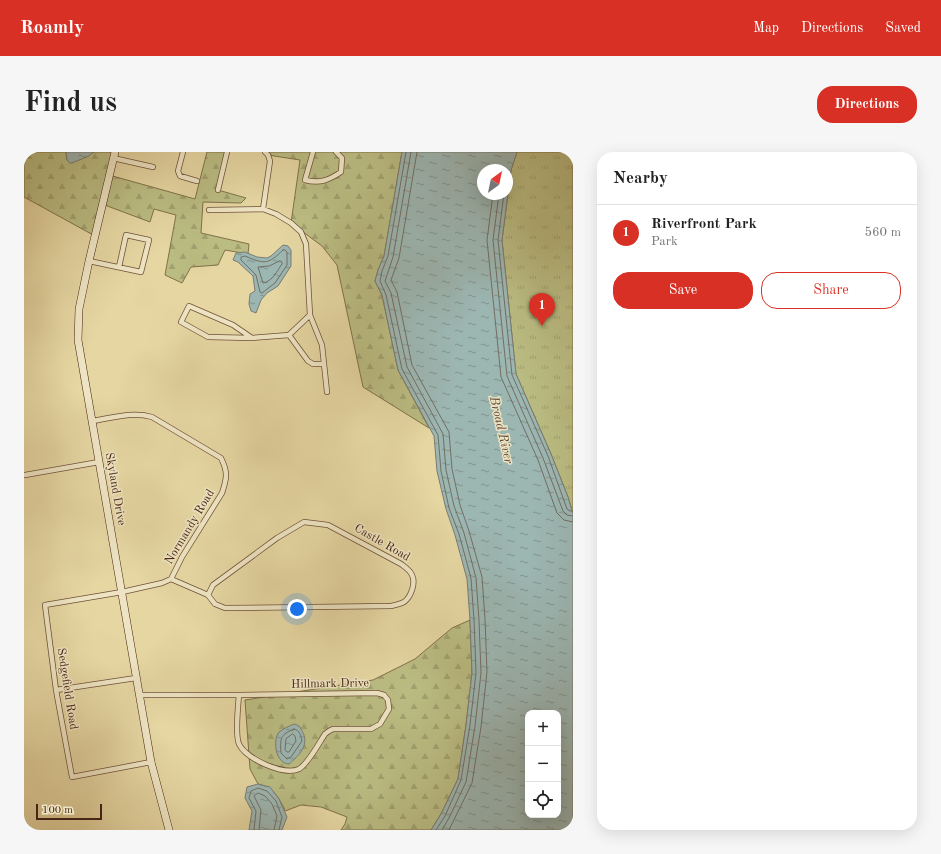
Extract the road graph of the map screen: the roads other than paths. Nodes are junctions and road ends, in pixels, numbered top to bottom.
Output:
1 (183, 152) edge
2 (227, 152) edge
3 (265, 152) edge
4 (313, 152) edge
5 (336, 152) edge
6 (114, 155) edge
7 (153, 167) dead end
8 (197, 180) dead end
9 (218, 190) dead end
10 (263, 209) junction
11 (209, 210) dead end
12 (89, 261) junction
13 (119, 267) junction
14 (310, 315) junction
15 (289, 335) junction
16 (252, 338) junction
17 (324, 364) junction
18 (327, 392) dead end
19 (93, 421) junction
20 (99, 462) junction
21 (25, 475) edge
22 (171, 579) junction
23 (122, 592) junction
24 (208, 595) junction
25 (136, 678) junction
26 (56, 690) junction
27 (140, 695) junction
28 (239, 695) junction
29 (151, 762) junction
30 (169, 830) edge

1 - 8 street
2 - 9 street
3 - 10 street
4 - 5 street
6 - 7 street
6 - 12 street, Skyland Drive
10 - 11 street
10 - 14 street
12 - 13 street
12 - 19 street, Skyland Drive
13 - 13 street
14 - 15 street
14 - 17 street
15 - 16 street
15 - 17 street
16 - 16 street
17 - 18 street
19 - 20 street, Skyland Drive
19 - 22 street, Normandy Road
20 - 21 street
20 - 23 street, Skyland Drive
22 - 23 street
22 - 24 street, Castle Road
23 - 25 street, Skyland Drive
23 - 26 street, Sedgefield Road
24 - 24 street, Castle Road
25 - 26 street
25 - 27 street, Skyland Drive
26 - 29 street, Sedgefield Road
27 - 28 street, Hillmark Drive
27 - 29 street, Skyland Drive
28 - 28 street, Hillmark Drive
29 - 30 street, Skyland Drive

